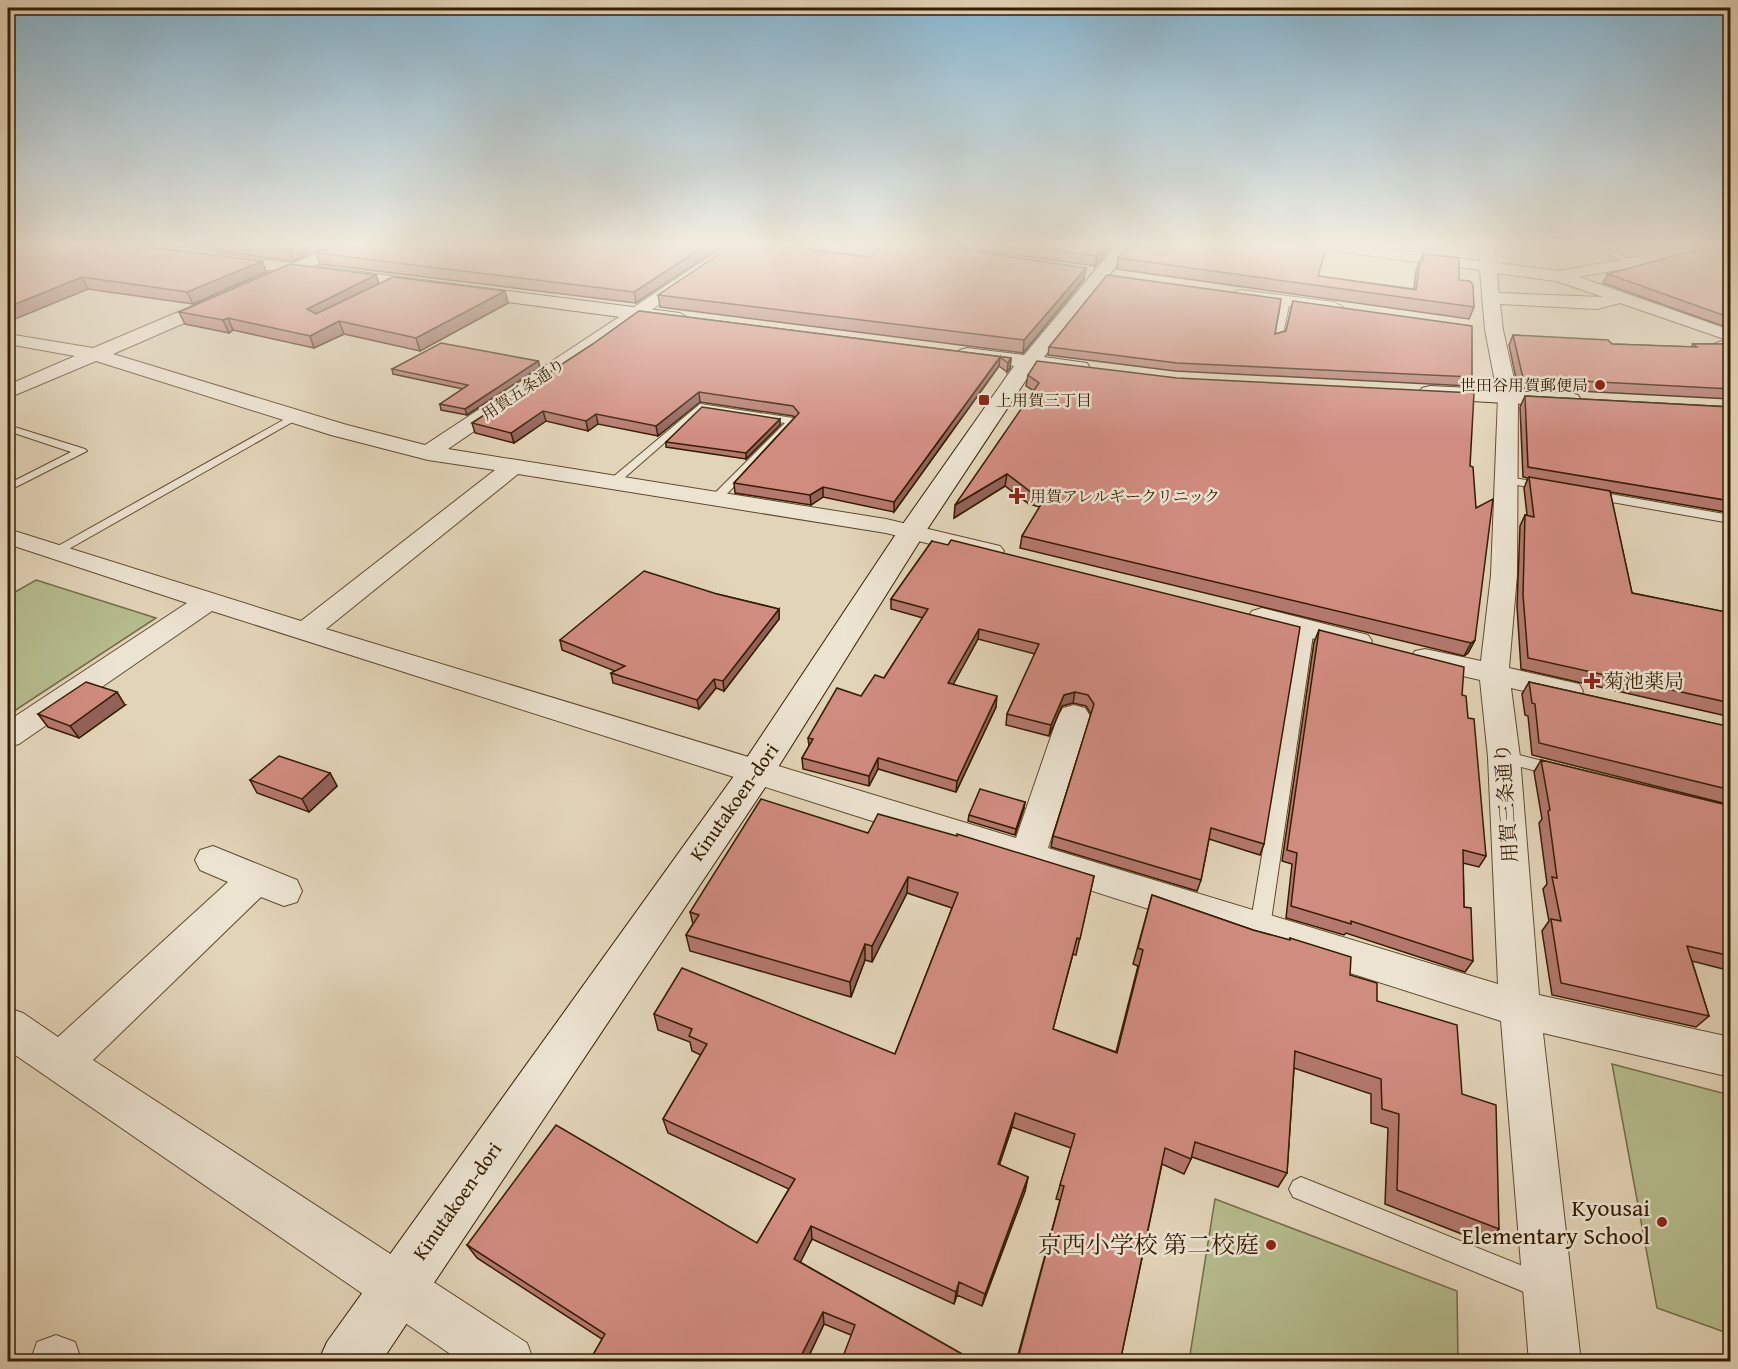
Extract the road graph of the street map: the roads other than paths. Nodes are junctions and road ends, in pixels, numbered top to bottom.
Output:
1 (200, 309) edge
2 (596, 309) edge
3 (643, 309) edge
4 (1072, 309) edge
5 (1284, 309) edge
6 (1491, 309) edge
7 (1575, 309) edge
8 (1654, 309) edge
9 (635, 314) junction
10 (698, 321) edge
11 (1492, 327) junction
12 (1731, 336) edge
13 (1277, 338) edge
14 (8, 339) edge
15 (1731, 341) edge
16 (1696, 349) edge
17 (943, 352) edge
18 (93, 354) junction
19 (1029, 362) junction
20 (1104, 371) edge
21 (8, 392) edge
22 (1406, 392) edge
23 (1508, 397) junction
24 (1588, 401) edge
25 (298, 416) junction
26 (8, 428) edge
27 (428, 453) junction
28 (512, 468) junction
29 (1507, 480) junction
30 (611, 483) junction
31 (8, 488) edge
32 (1554, 488) edge
33 (1578, 492) edge
34 (714, 500) junction
35 (1731, 519) edge
36 (912, 531) junction
37 (8, 536) edge
38 (55, 551) junction
39 (1016, 557) edge
40 (209, 601) junction
41 (1237, 611) edge
42 (1307, 628) junction
43 (304, 632) junction
44 (1494, 675) junction
45 (1596, 698) edge
46 (1074, 716) dead end
47 (8, 736) edge
48 (1504, 757) junction
49 (757, 771) junction
50 (1572, 774) edge
51 (1028, 855) junction
52 (213, 860) dead end
53 (1260, 927) junction
54 (1520, 1009) junction
55 (8, 1027) edge
56 (1731, 1058) edge
57 (60, 1063) junction
58 (1301, 1189) dead end
59 (396, 1288) junction
60 (1549, 1290) junction
61 (347, 1362) edge
62 (508, 1362) edge
63 (1555, 1362) edge

1 - 18 street
2 - 9 street
3 - 9 street, 用賀五条通り
4 - 19 street, Kinutakoen-dori
5 - 13 lane
6 - 11 street, 用賀三条通り
7 - 11 street
8 - 12 street
9 - 10 street
9 - 27 street, 用賀五条通り
11 - 23 street, 用賀三条通り
14 - 18 street
15 - 16 lane
17 - 19 street
18 - 21 street
18 - 25 street
19 - 20 street
19 - 36 street, Kinutakoen-dori
22 - 23 street
23 - 24 street
23 - 29 street, 用賀三条通り
25 - 27 street
25 - 38 lane
26 - 31 lane
27 - 28 street
28 - 30 street
28 - 43 street
29 - 32 lane
29 - 44 street, 用賀三条通り
30 - 34 street
30 - 34 lane
33 - 35 lane
34 - 36 street
36 - 39 street
36 - 49 street, Kinutakoen-dori
37 - 38 street
38 - 40 street
40 - 43 street
40 - 47 street
41 - 42 street
42 - 44 street
42 - 53 lane
43 - 49 street
44 - 45 street
44 - 48 street, 用賀三条通り
46 - 51 street
48 - 50 lane
48 - 54 street, 用賀三条通り
49 - 51 street
49 - 59 street, Kinutakoen-dori
51 - 53 street
52 - 57 street
53 - 54 street
54 - 56 street
54 - 60 street, 用賀三条通り
55 - 57 street
57 - 59 street
58 - 60 lane
59 - 61 street, Kinutakoen-dori
59 - 62 street
60 - 63 street, 用賀三条通り

